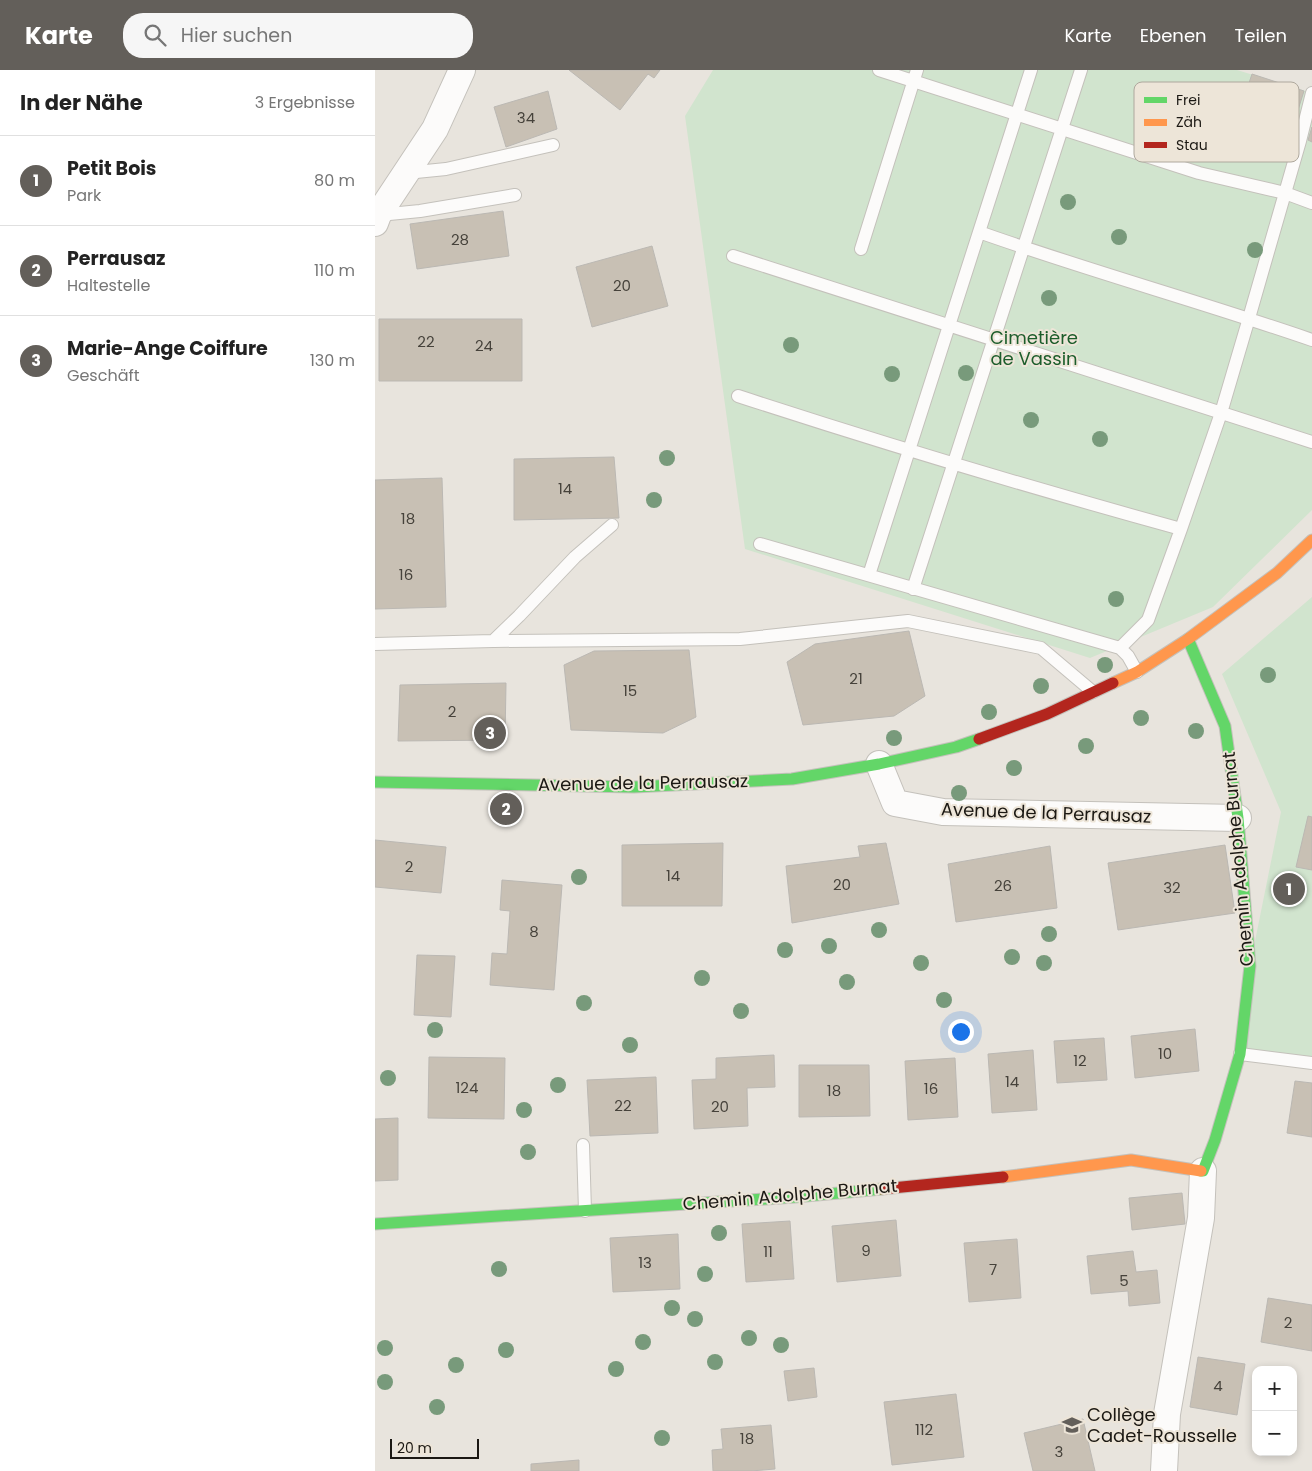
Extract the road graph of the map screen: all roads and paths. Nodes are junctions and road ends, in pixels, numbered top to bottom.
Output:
1 (462, 70) edge
2 (879, 70) edge
3 (1031, 70) edge
4 (1081, 70) edge
5 (915, 76) edge
6 (1312, 92) edge
7 (1017, 114) junction
8 (1062, 130) junction
9 (1299, 141) edge
10 (553, 145) dead end
11 (1134, 153) edge
12 (1164, 162) edge
13 (1293, 162) edge
14 (405, 173) junction
15 (1285, 193) junction
16 (515, 195) dead end
17 (1312, 203) edge
18 (376, 219) edge
19 (979, 232) junction
20 (1024, 248) junction
21 (861, 249) dead end
22 (733, 256) dead end
23 (1249, 318) junction
24 (949, 325) junction
25 (994, 340) junction
26 (1312, 340) edge
27 (738, 396) dead end
28 (1221, 413) junction
29 (1312, 442) edge
30 (909, 451) junction
31 (954, 464) junction
32 (612, 525) dead end
33 (1181, 528) junction
34 (1312, 540) edge
35 (760, 544) dead end
36 (869, 576) junction
37 (913, 589) junction
38 (1188, 639) junction
39 (493, 641) junction
40 (375, 644) edge
41 (1120, 648) junction
42 (1137, 672) junction
43 (1093, 692) junction
44 (879, 764) junction
45 (375, 782) edge
46 (1238, 818) junction
47 (1240, 1054) junction
48 (1312, 1063) edge
49 (583, 1145) dead end
50 (1203, 1171) junction
51 (585, 1211) junction
52 (375, 1224) edge
53 (1164, 1471) edge

1 - 14 street
2 - 5 lane
3 - 7 lane
4 - 8 lane
5 - 7 lane
5 - 21 lane
6 - 9 lane
7 - 8 lane
7 - 19 lane
8 - 11 lane
8 - 20 lane
10 - 14 lane
12 - 15 lane
13 - 15 lane
14 - 18 street
15 - 17 lane
15 - 23 lane
16 - 18 lane
19 - 20 lane
19 - 24 lane
20 - 23 lane
20 - 25 lane
22 - 24 lane
23 - 26 lane
23 - 28 lane
24 - 25 lane
24 - 30 lane
25 - 28 lane
25 - 31 lane
27 - 30 lane
28 - 29 lane
28 - 33 lane
30 - 31 lane
30 - 36 lane
31 - 33 lane
31 - 37 lane
32 - 39 lane
33 - 41 lane
34 - 38 street, Avenue de la Perrausaz
35 - 36 lane
36 - 37 lane
37 - 41 lane
38 - 42 street, Avenue de la Perrausaz
38 - 46 street, Chemin Adolphe Burnat
39 - 40 lane
39 - 43 lane
41 - 42 lane
42 - 43 street, Avenue de la Perrausaz
43 - 44 street, Avenue de la Perrausaz
44 - 45 street, Avenue de la Perrausaz
44 - 46 street, Avenue de la Perrausaz
46 - 47 street, Chemin Adolphe Burnat
47 - 48 lane
47 - 50 street, Chemin Adolphe Burnat
49 - 51 lane
50 - 51 street, Chemin Adolphe Burnat
50 - 53 street, Chemin Adolphe Burnat
51 - 52 street, Chemin Adolphe Burnat

